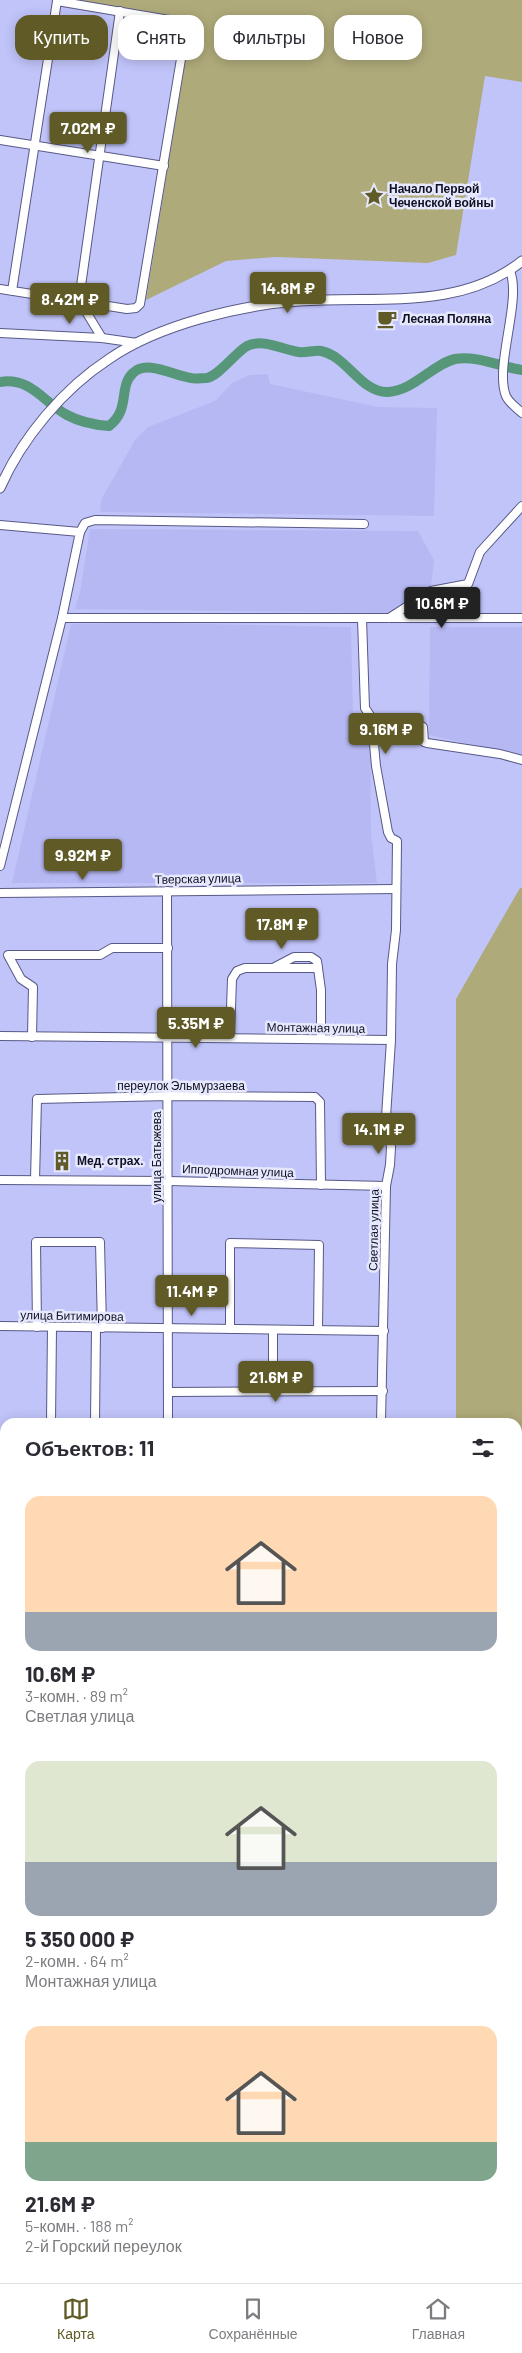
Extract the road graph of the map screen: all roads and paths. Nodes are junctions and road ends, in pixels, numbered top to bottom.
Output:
1 (53, 1) edge
2 (120, 11) junction
3 (0, 140) edge
4 (34, 146) junction
5 (100, 156) junction
6 (164, 166) junction
7 (522, 261) edge
8 (510, 270) junction
9 (0, 289) edge
10 (12, 290) junction
11 (79, 300) junction
12 (0, 333) edge
13 (102, 338) junction
14 (137, 342) junction
15 (522, 413) edge
16 (0, 488) edge
17 (522, 506) edge
18 (364, 524) dead end
19 (0, 525) edge
20 (80, 532) junction
21 (62, 618) junction
22 (389, 618) junction
23 (522, 618) edge
24 (362, 619) junction
25 (376, 723) junction
26 (522, 760) edge
27 (0, 866) edge
28 (396, 889) junction
29 (167, 891) junction
30 (0, 893) edge
31 (168, 948) junction
32 (0, 1036) edge
33 (32, 1037) junction
34 (168, 1037) junction
35 (230, 1038) junction
36 (320, 1039) junction
37 (392, 1040) junction
38 (169, 1096) junction
39 (0, 1180) edge
40 (35, 1180) junction
41 (168, 1181) junction
42 (321, 1185) junction
43 (386, 1186) junction
44 (0, 1326) edge
45 (37, 1327) junction
46 (52, 1327) junction
47 (99, 1328) junction
48 (168, 1328) junction
49 (230, 1328) junction
50 (273, 1330) junction
51 (318, 1330) junction
52 (384, 1330) junction
53 (168, 1392) junction
54 (273, 1392) junction
55 (383, 1392) junction
56 (51, 1418) edge
57 (95, 1418) edge
58 (168, 1418) edge
59 (381, 1418) edge

1 - 2 street
1 - 4 street
2 - 5 street
2 - 6 street
3 - 4 street
4 - 5 street
4 - 10 street
5 - 6 street
5 - 11 street
6 - 11 street
7 - 8 main road
8 - 14 main road
8 - 15 street
9 - 10 street
10 - 11 street
11 - 13 street
12 - 13 street
13 - 14 street
14 - 16 main road
17 - 22 street
18 - 20 street
19 - 20 street
20 - 21 street
21 - 24 street
21 - 27 street
22 - 23 street
22 - 24 street
24 - 25 street
25 - 26 street
25 - 28 street, Светлая улица
28 - 29 street, Тверская улица
28 - 37 street, Светлая улица
29 - 30 street, Тверская улица
29 - 31 street, улица Батыжева
31 - 33 street
31 - 34 street, улица Батыжева
32 - 33 street, Монтажная улица
33 - 34 street, Монтажная улица
34 - 35 street, Монтажная улица
34 - 38 street, улица Батыжева
35 - 36 street, Монтажная улица
35 - 36 street
36 - 37 street, Монтажная улица
37 - 43 street, Светлая улица
38 - 40 street, переулок Эльмурзаева
38 - 41 street, улица Батыжева
38 - 42 street, переулок Эльмурзаева
39 - 40 street, Ипподромная улица
40 - 41 street, Ипподромная улица
41 - 42 street, Ипподромная улица
41 - 48 street, улица Батыжева
42 - 43 street, Ипподромная улица
43 - 52 street, Светлая улица
44 - 45 street, улица Битимирова
45 - 46 street, улица Битимирова
45 - 47 street
46 - 47 street, улица Битимирова
46 - 56 street
47 - 48 street, улица Битимирова
47 - 57 street
48 - 49 street, улица Битимирова
48 - 53 street, улица Батыжева
49 - 50 street, улица Битимирова
49 - 51 street
50 - 51 street, улица Битимирова
50 - 54 street
51 - 52 street, улица Битимирова
52 - 55 street, Светлая улица
53 - 54 street
53 - 58 street, улица Батыжева
54 - 55 street
55 - 59 street, Светлая улица

